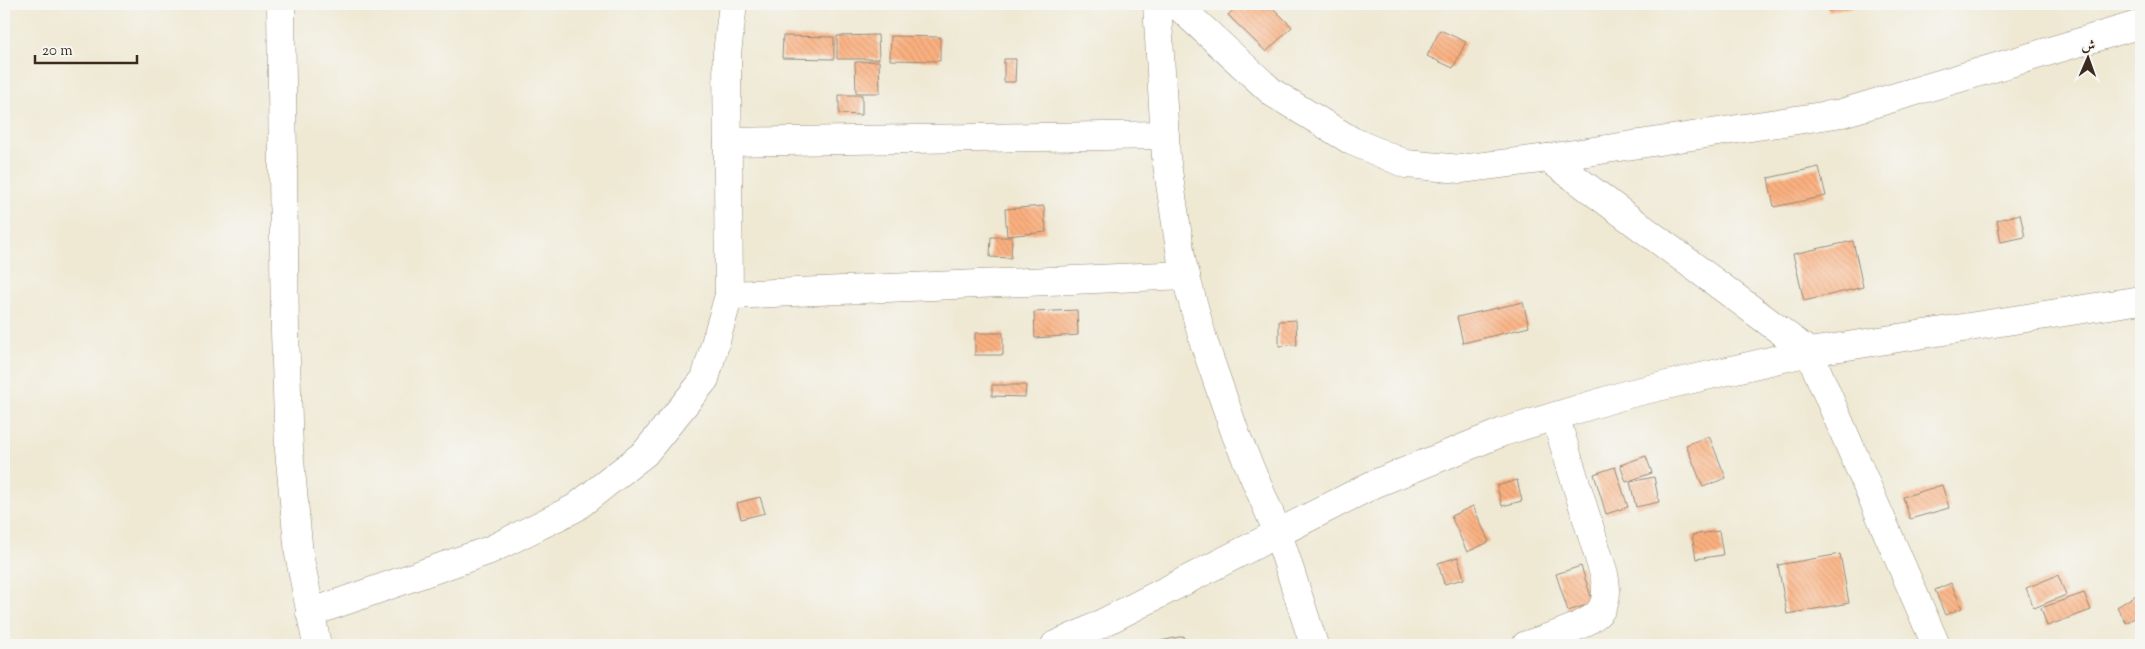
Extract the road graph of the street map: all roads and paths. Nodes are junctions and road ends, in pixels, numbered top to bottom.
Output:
1 (281, 4) edge
2 (733, 4) edge
3 (1157, 4) edge
4 (1176, 4) edge
5 (2141, 24) edge
6 (1165, 135) junction
7 (728, 142) junction
8 (1548, 158) junction
9 (1186, 275) junction
10 (729, 295) junction
11 (2141, 300) edge
12 (1809, 352) junction
13 (1555, 416) junction
14 (1278, 533) junction
15 (310, 613) junction
16 (1572, 638) edge
17 (317, 645) edge
18 (1056, 645) edge
19 (1314, 645) edge
20 (1526, 645) edge
21 (1936, 645) edge

1 - 15 street
2 - 7 street
3 - 6 street
4 - 8 street
5 - 8 street
6 - 7 street
6 - 9 street
7 - 10 street
8 - 12 street
9 - 10 street
9 - 14 street
10 - 15 street
11 - 12 street
12 - 13 street
12 - 21 street
13 - 14 street
13 - 16 street
14 - 18 street
14 - 19 street
15 - 17 street
16 - 20 street

